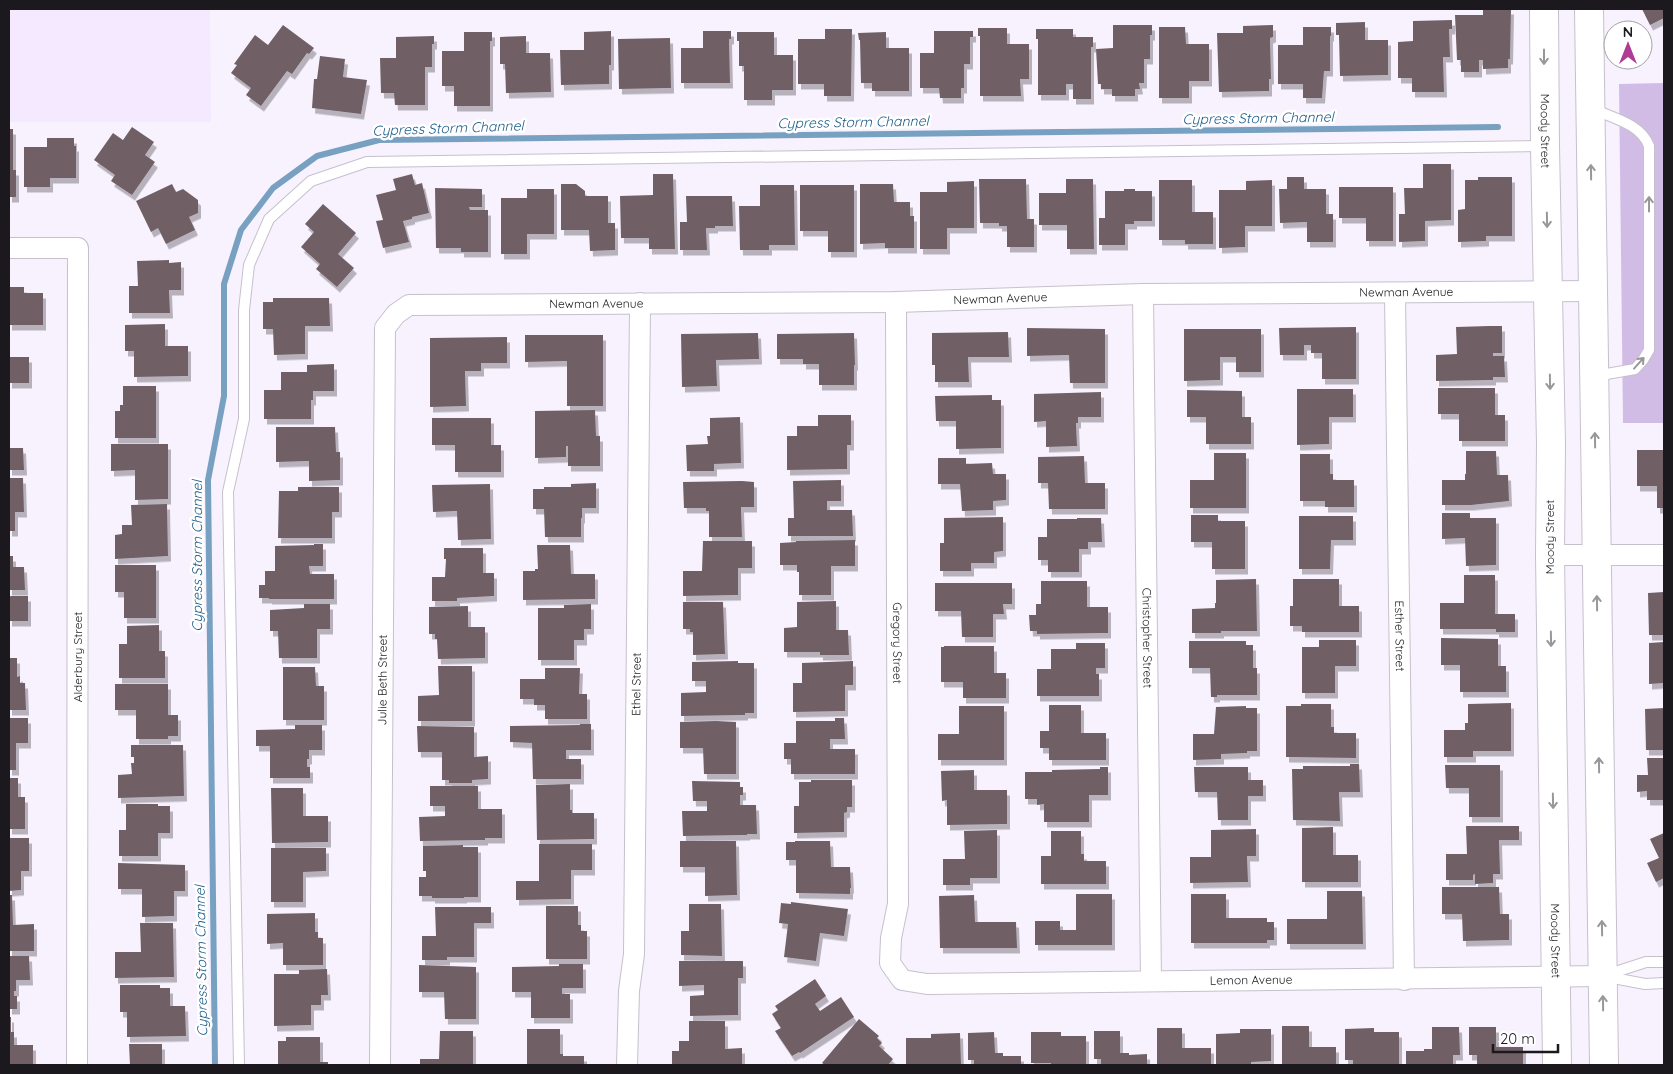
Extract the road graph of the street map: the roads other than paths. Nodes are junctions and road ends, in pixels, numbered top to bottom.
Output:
1 (1544, 9) edge
2 (1589, 9) edge
3 (1590, 108) junction
4 (1544, 146) junction
5 (9, 248) edge
6 (1548, 291) junction
7 (1593, 291) junction
8 (1143, 294) junction
9 (1395, 294) junction
10 (896, 302) junction
11 (640, 303) junction
12 (409, 305) joint
13 (1594, 377) junction
14 (1550, 555) junction
15 (1596, 555) junction
16 (1664, 555) edge
17 (1664, 962) edge
18 (1602, 976) junction
19 (1555, 977) junction
20 (902, 980) joint
21 (1404, 980) junction
22 (1151, 981) junction
23 (1664, 983) edge
24 (77, 1065) edge
25 (239, 1065) edge
26 (380, 1065) edge
27 (628, 1065) edge
28 (1557, 1065) edge
29 (1604, 1065) edge

1 -> 4 main road, Moody Street
2 - 3 main road
7 -> 3 main road
13 -> 3 lane
4 -> 6 main road, Moody Street
4 - 25 lane
5 - 24 street, Alderbury Street
6 - 7 street, Newman Avenue
6 - 9 street, Newman Avenue
6 -> 14 main road, Moody Street
7 - 13 main road
8 - 9 street, Newman Avenue
8 - 10 street, Newman Avenue
8 - 22 street, Christopher Street
9 - 21 street, Esther Street
10 - 11 street, Newman Avenue
10 - 20 street, Gregory Street
11 - 12 street, Newman Avenue
11 - 27 street, Ethel Street
12 - 26 street, Julie Beth Street
15 -> 13 main road
14 - 15 street
14 -> 19 main road, Moody Street
15 - 16 street
18 -> 15 main road
17 - 18 lane
18 - 19 street, Lemon Avenue
18 - 23 lane
29 -> 18 main road
19 - 21 street, Lemon Avenue
19 - 28 main road, Moody Street
20 - 22 street, Lemon Avenue
21 - 22 street, Lemon Avenue

